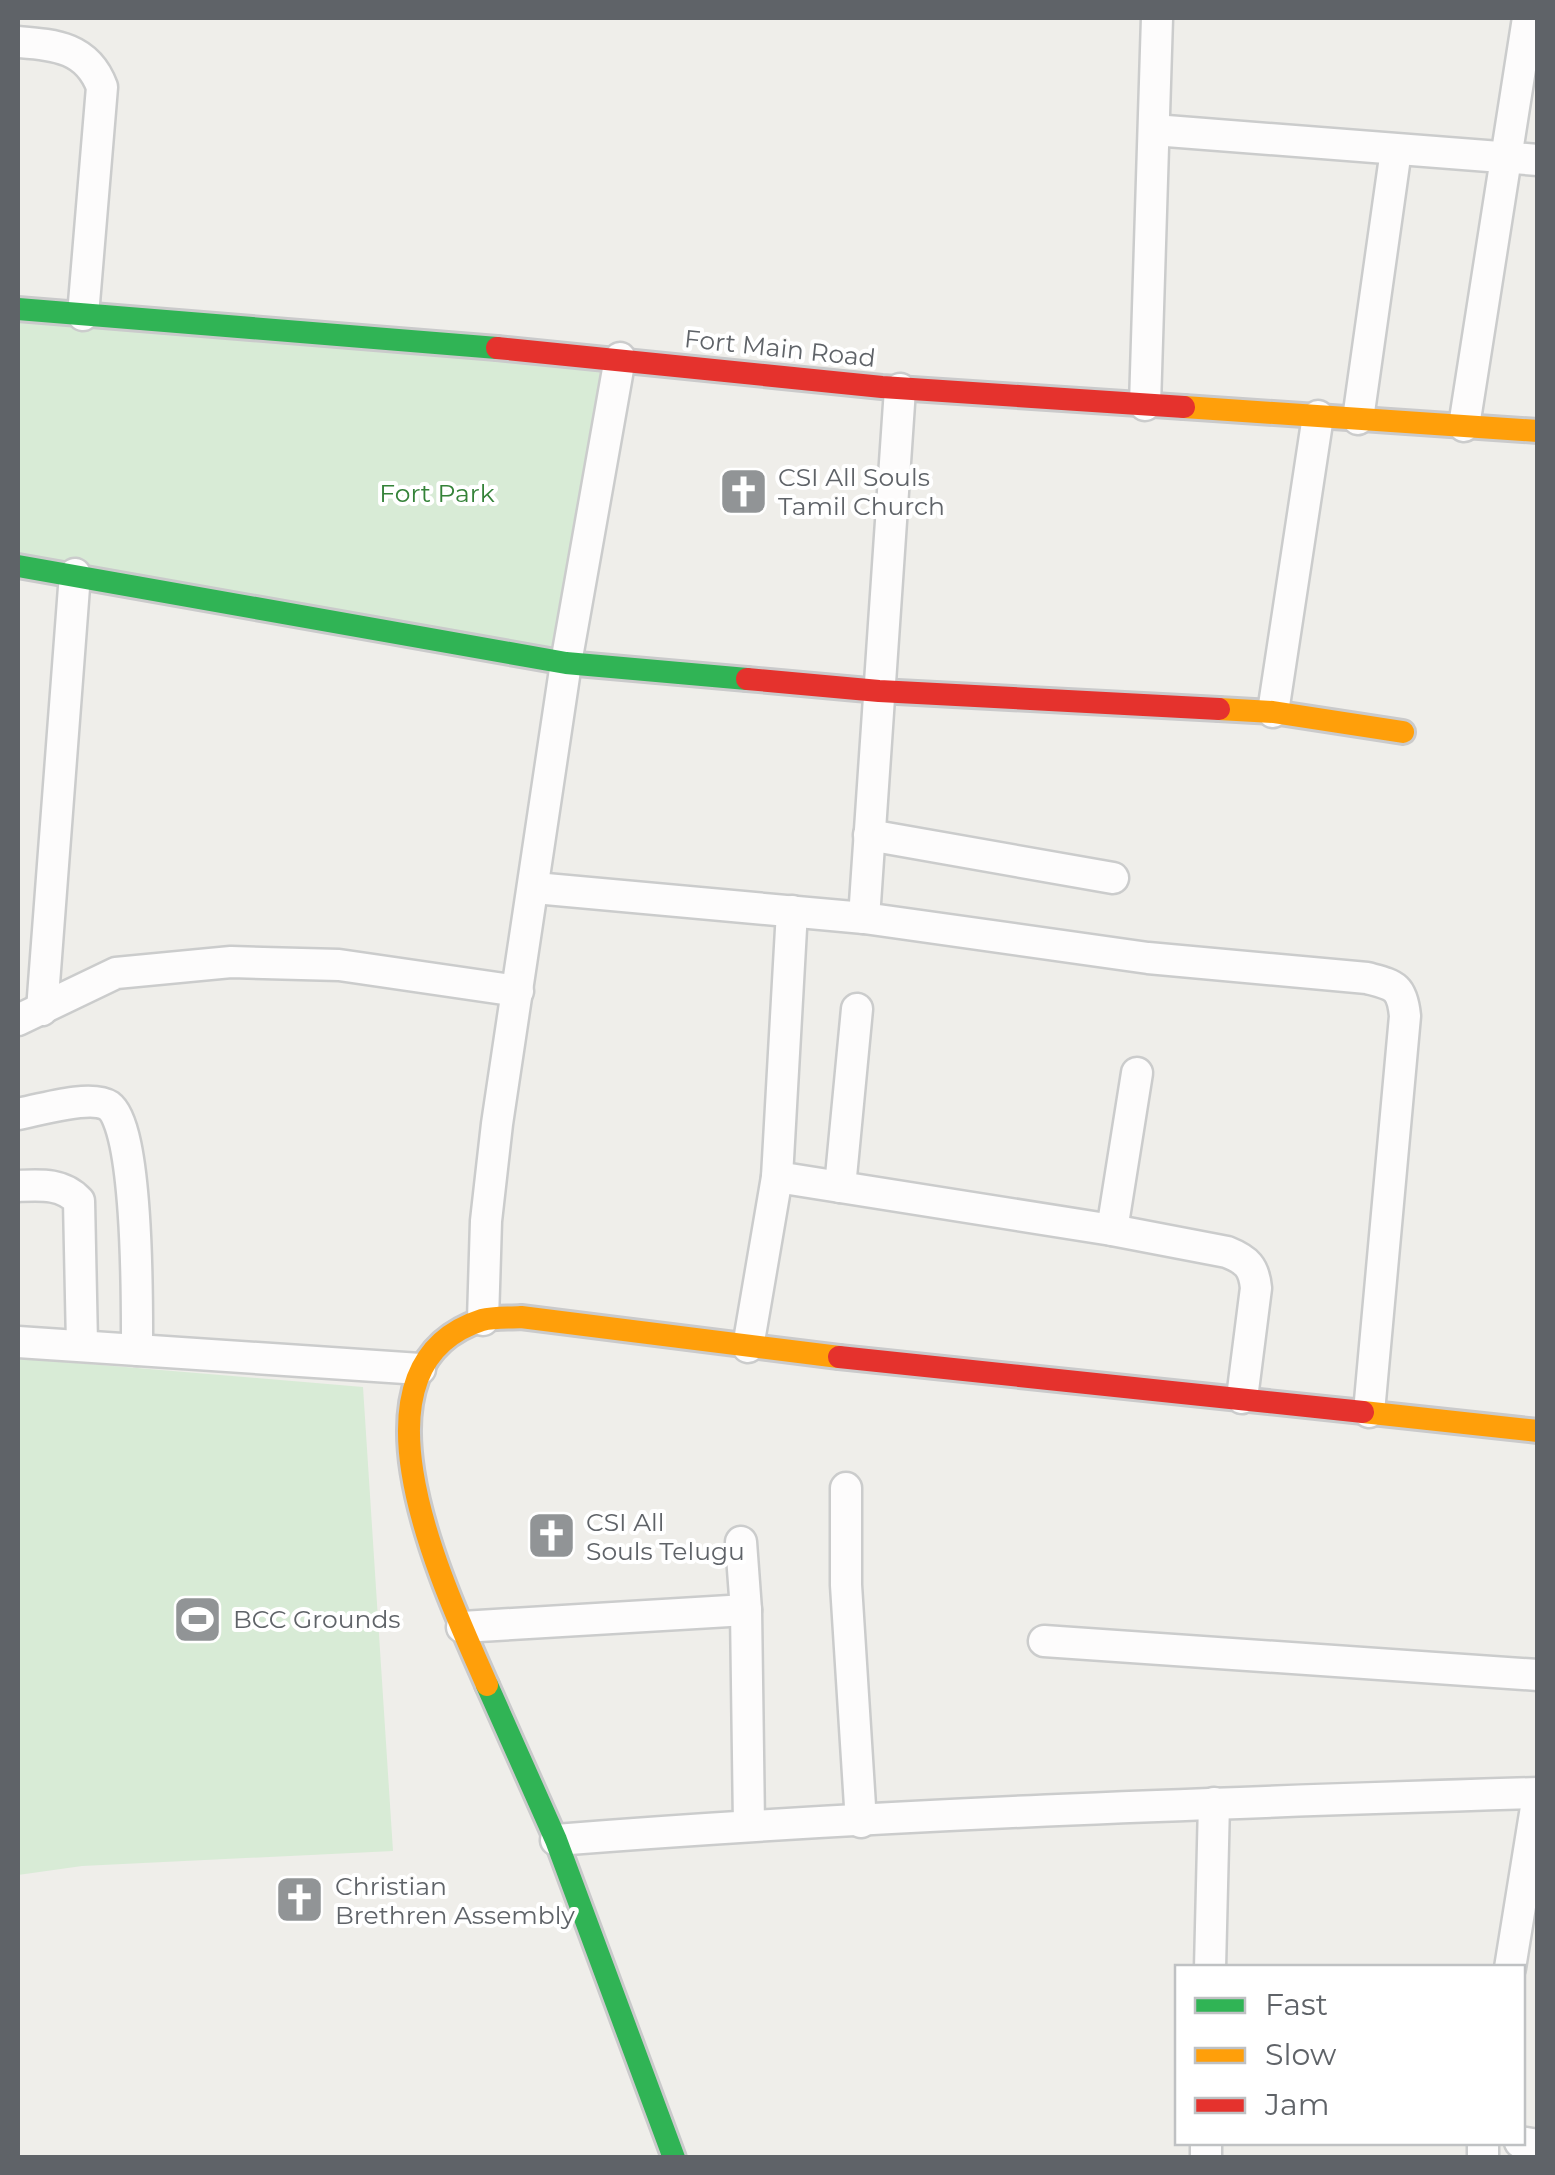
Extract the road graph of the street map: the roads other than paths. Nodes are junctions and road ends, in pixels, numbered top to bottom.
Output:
1 (1157, 18) edge
2 (1528, 18) edge
3 (18, 42) edge
4 (1154, 130) junction
5 (1396, 150) junction
6 (1506, 158) junction
7 (1538, 160) edge
8 (18, 309) edge
9 (83, 314) junction
10 (620, 358) junction
11 (900, 388) junction
12 (1145, 405) junction
13 (1318, 416) junction
14 (1358, 419) junction
15 (1464, 426) junction
16 (1538, 431) edge
17 (18, 566) edge
18 (75, 574) junction
19 (566, 664) junction
20 (879, 691) junction
21 (1273, 712) junction
22 (1403, 732) dead end
23 (869, 835) junction
24 (1113, 878) dead end
25 (534, 888) junction
26 (792, 911) junction
27 (864, 918) junction
28 (518, 991) junction
29 (857, 1010) dead end
30 (30, 1015) edge
31 (1136, 1073) dead end
32 (18, 1114) edge
33 (777, 1177) junction
34 (18, 1186) edge
35 (840, 1188) junction
36 (1112, 1230) junction
37 (483, 1320) junction
38 (18, 1342) edge
39 (82, 1344) junction
40 (748, 1347) junction
41 (137, 1350) junction
42 (420, 1369) junction
43 (1242, 1398) junction
44 (1369, 1412) junction
45 (1538, 1430) edge
46 (846, 1488) dead end
47 (741, 1542) dead end
48 (746, 1610) junction
49 (462, 1627) junction
50 (1044, 1641) dead end
51 (1538, 1675) edge
52 (1538, 1794) edge
53 (1214, 1803) junction
54 (861, 1822) junction
55 (749, 1825) junction
56 (556, 1840) junction
57 (1210, 1965) edge
58 (1510, 1965) edge
59 (674, 2158) edge

1 - 4 street
2 - 6 street
3 - 9 street
4 - 5 street
4 - 12 street
5 - 6 street
5 - 14 street
6 - 7 street
6 - 15 street
8 - 9 street, Fort Main Road
9 - 10 street, Fort Main Road
10 - 11 street, Fort Main Road
10 - 19 street
11 - 12 street, Fort Main Road
11 - 20 street
12 - 13 street, Fort Main Road
13 - 14 street, Fort Main Road
13 - 21 street
14 - 15 street, Fort Main Road
15 - 16 street, Fort Main Road
17 - 18 street
18 - 19 street
18 - 30 street
19 - 20 street
19 - 25 street
20 - 21 street
20 - 23 street
21 - 22 street
23 - 24 street
23 - 27 street
25 - 26 street
25 - 28 street
26 - 27 street
26 - 33 street
27 - 44 street
28 - 30 street
28 - 37 street
29 - 35 street
31 - 36 street
32 - 41 street
33 - 35 street
33 - 40 street
34 - 39 street
35 - 36 street
36 - 43 street
37 - 40 street
37 - 42 street
38 - 39 street
39 - 41 street
40 - 43 street
41 - 42 street
42 - 49 street
43 - 44 street
44 - 45 street
46 - 54 street
47 - 48 street
48 - 49 street
48 - 55 street
49 - 56 street
50 - 51 street
52 - 53 street
52 - 58 street
53 - 54 street
53 - 57 street
54 - 55 street
55 - 56 street
56 - 59 street

